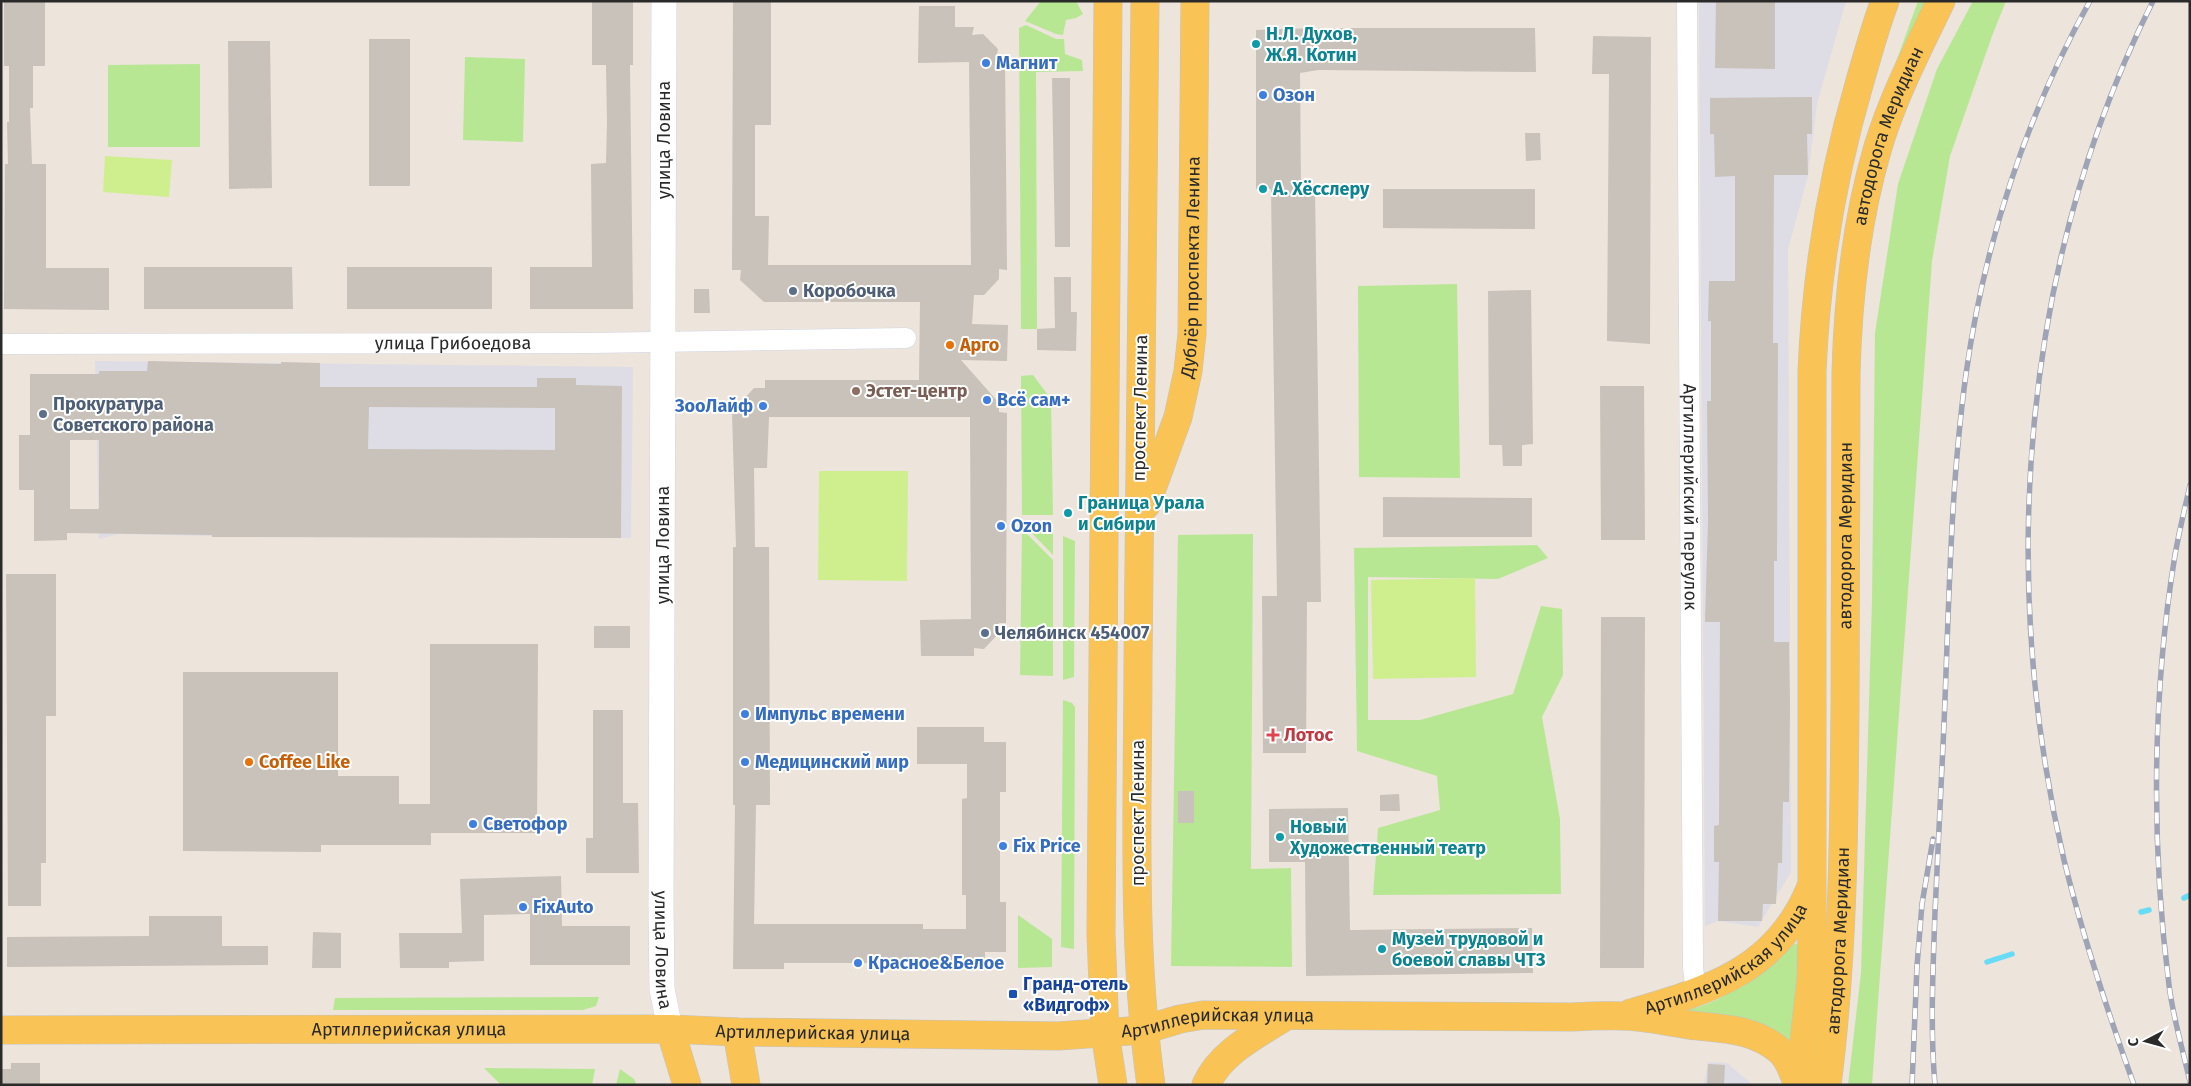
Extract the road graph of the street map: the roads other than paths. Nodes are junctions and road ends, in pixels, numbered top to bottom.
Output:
1 (664, 1) edge
2 (1108, 1) edge
3 (1145, 1) edge
4 (1195, 1) edge
5 (1687, 1) edge
6 (1885, 1) edge
7 (1941, 1) edge
8 (906, 338) dead end
9 (663, 343) junction
10 (1, 344) edge
11 (1139, 526) junction
12 (1812, 883) junction
13 (1696, 994) junction
14 (1286, 1016) junction
15 (1623, 1016) junction
16 (670, 1029) junction
17 (1, 1030) edge
18 (1143, 1030) junction
19 (737, 1032) junction
20 (1105, 1033) junction
21 (687, 1085) edge
22 (746, 1085) edge
23 (1113, 1085) edge
24 (1151, 1085) edge
25 (1206, 1085) edge
26 (1799, 1085) edge
27 (1827, 1085) edge

1 - 9 street, улица Ловина
2 - 20 main road, проспект Ленина
3 - 11 main road, проспект Ленина
4 - 11 main road, Дублёр проспекта Ленина
5 - 13 street, Артиллерийский переулок
6 - 12 main road, автодорога Меридиан
7 - 27 main road, автодорога Меридиан
8 - 9 street, улица Грибоедова
9 - 10 street, улица Грибоедова
9 - 16 street, улица Ловина
11 - 18 main road, проспект Ленина
12 - 13 main road, Артиллерийская улица
12 - 26 main road, автодорога Меридиан
13 - 15 main road, Артиллерийская улица
14 - 15 main road, Артиллерийская улица
14 - 18 main road, Артиллерийская улица
14 - 25 main road
15 - 26 main road, Артиллерийская улица
16 - 17 main road, Артиллерийская улица
16 - 19 main road, Артиллерийская улица
16 - 21 main road, улица Ловина
18 - 20 main road, Артиллерийская улица
18 - 24 main road, проспект Ленина
19 - 20 main road, Артиллерийская улица
19 - 22 main road
20 - 23 main road, проспект Ленина

